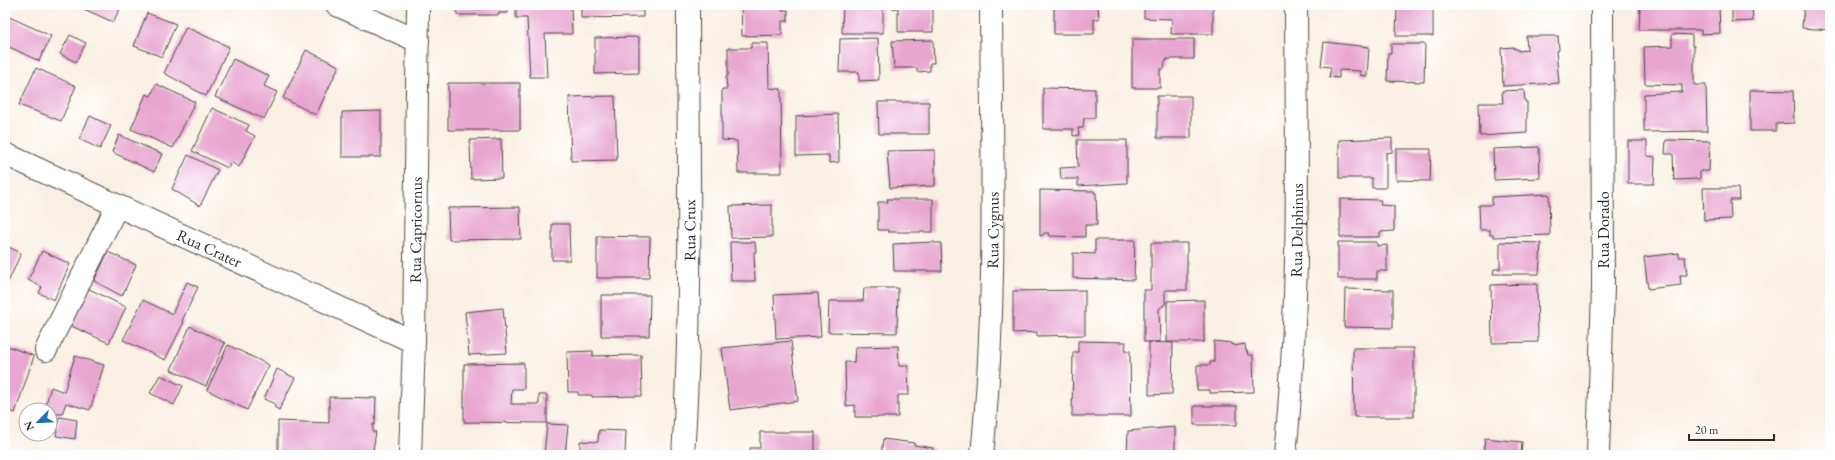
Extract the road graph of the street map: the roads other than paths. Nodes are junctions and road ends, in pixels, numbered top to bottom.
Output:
1 (337, 5) edge
2 (418, 5) edge
3 (688, 5) edge
4 (991, 5) edge
5 (1296, 5) edge
6 (1602, 5) edge
7 (418, 41) junction
8 (5, 154) edge
9 (117, 206) junction
10 (414, 342) junction
11 (46, 350) dead end
12 (410, 455) edge
13 (683, 455) edge
14 (982, 455) edge
15 (1285, 455) edge
16 (1598, 455) edge

1 - 7 street
2 - 7 street, Rua Capricornus
3 - 13 street, Rua Crux
4 - 14 street, Rua Cygnus
5 - 15 street, Rua Delphinus
6 - 16 street, Rua Dorado
7 - 10 street, Rua Capricornus
8 - 9 street, Rua Crater
9 - 10 street, Rua Crater
9 - 11 street
10 - 12 street, Rua Capricornus

